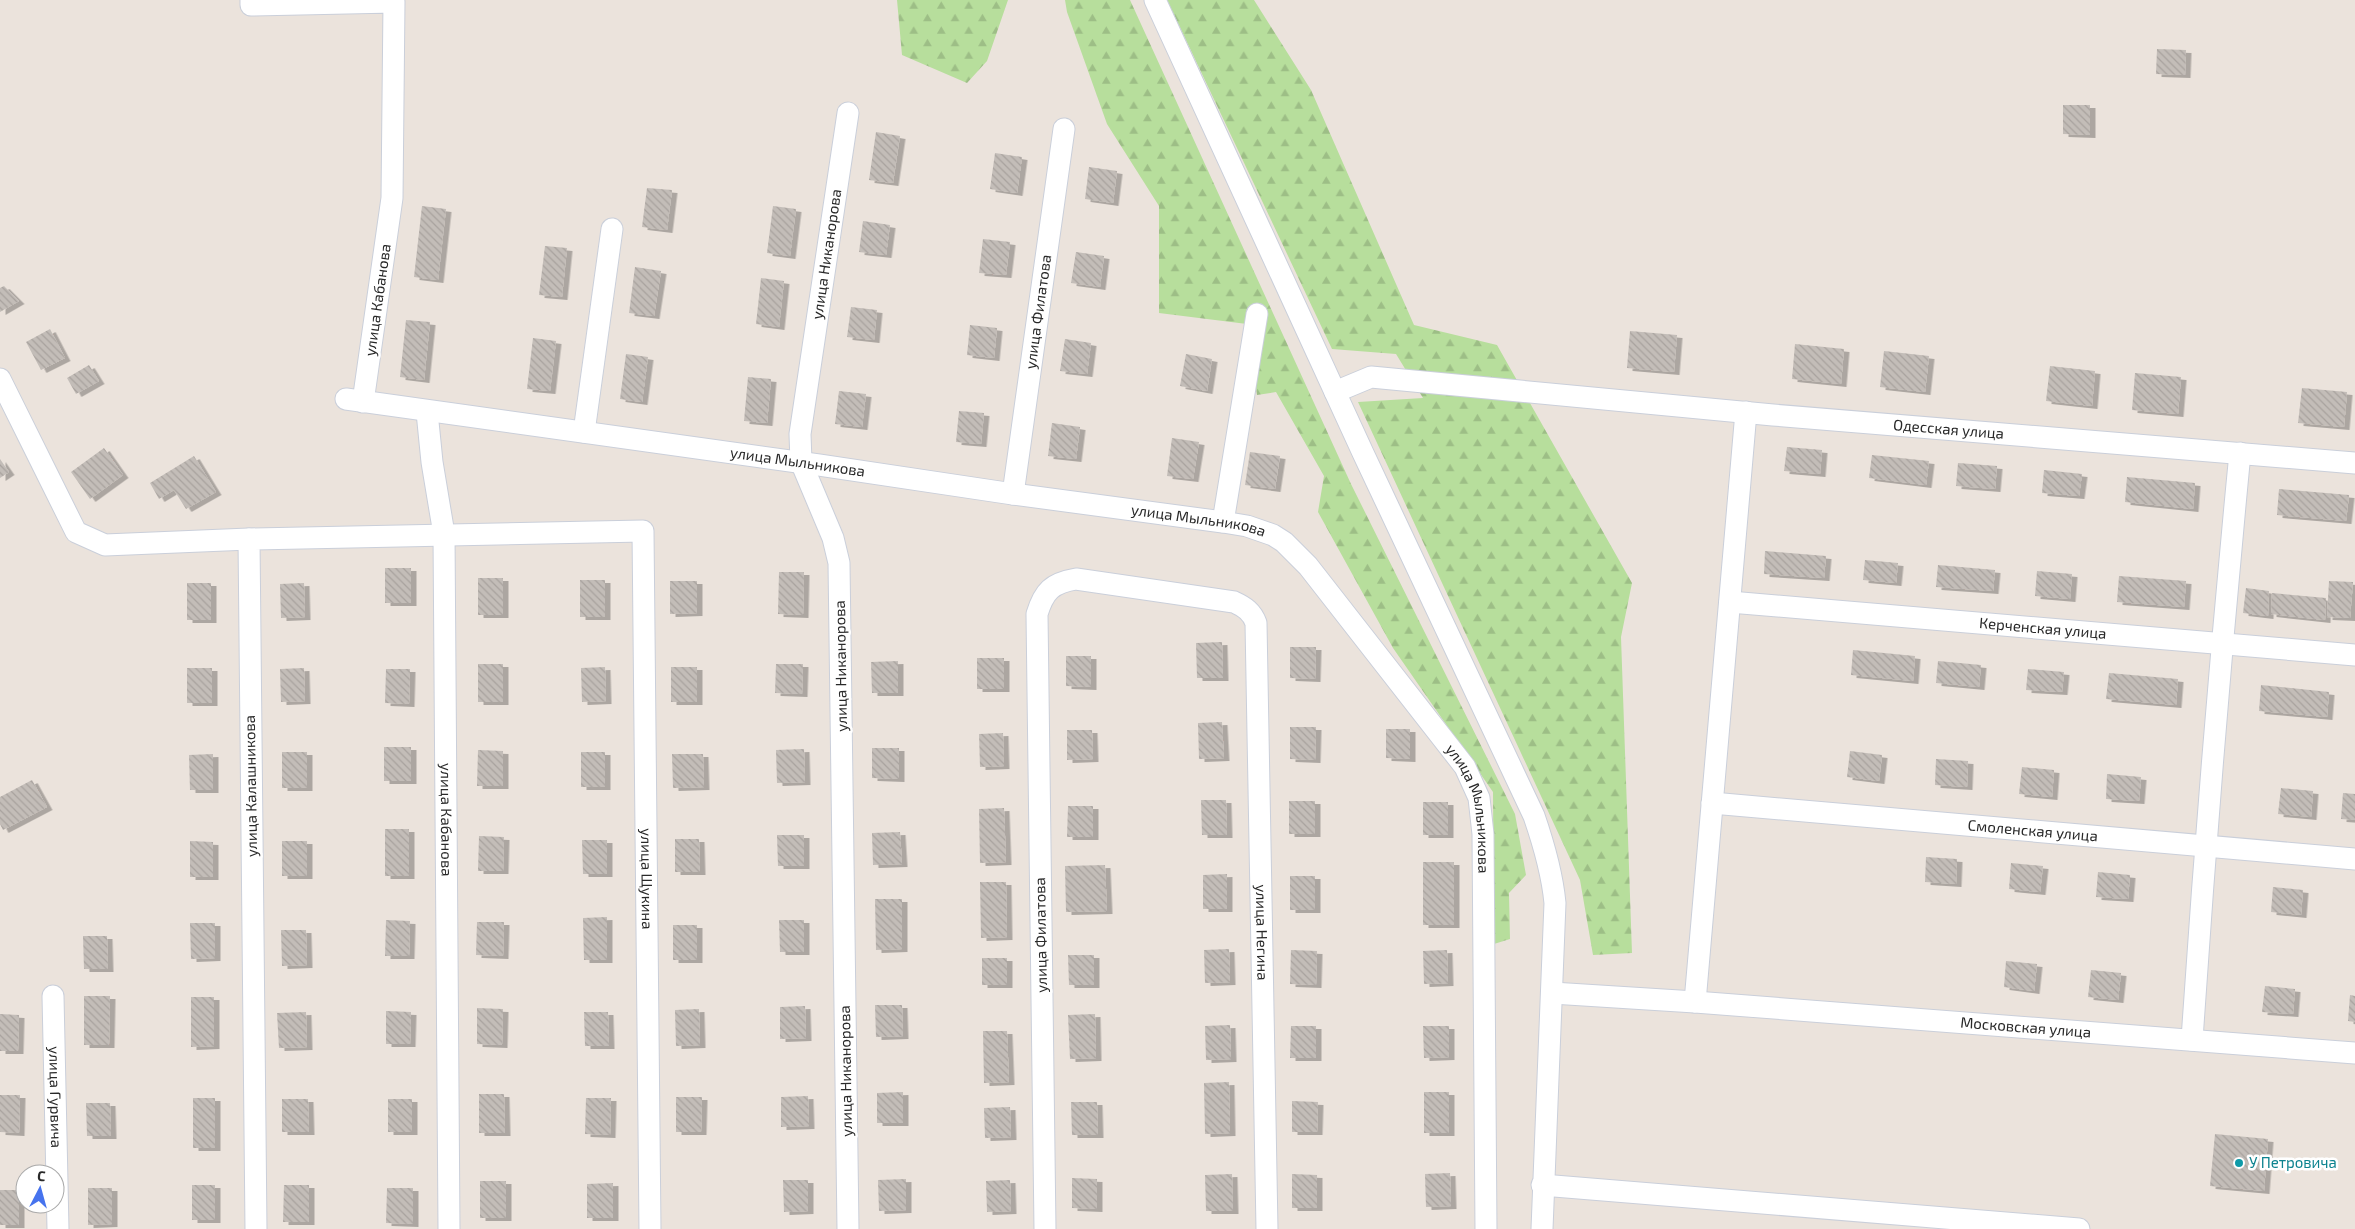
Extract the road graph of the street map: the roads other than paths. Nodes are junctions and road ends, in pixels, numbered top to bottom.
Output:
1 (251, 0) edge
2 (1155, 0) edge
3 (848, 113) dead end
4 (1064, 129) dead end
5 (612, 229) dead end
6 (1257, 314) dead end
7 (0, 380) edge
8 (1335, 392) junction
9 (355, 400) joint
10 (427, 412) junction
11 (1746, 412) junction
12 (584, 432) junction
13 (2240, 453) junction
14 (801, 462) junction
15 (2355, 462) edge
16 (1013, 494) junction
17 (1223, 522) junction
18 (444, 534) junction
19 (249, 539) junction
20 (1730, 602) junction
21 (1036, 640) joint
22 (2221, 644) junction
23 (2355, 656) edge
24 (1712, 803) junction
25 (2205, 846) junction
26 (2355, 859) edge
27 (1552, 993) junction
28 (53, 996) dead end
29 (1696, 1002) junction
30 (2192, 1040) junction
31 (2355, 1053) edge
32 (1542, 1185) junction
33 (58, 1229) edge
34 (256, 1229) edge
35 (449, 1229) edge
36 (650, 1229) edge
37 (848, 1229) edge
38 (1046, 1229) edge
39 (1267, 1229) edge
40 (1486, 1229) edge
41 (1542, 1229) edge
42 (2079, 1229) edge

1 - 9 street, улица Кабанова
2 - 8 street
3 - 14 street, улица Никанорова
4 - 16 street, улица Филатова
5 - 12 street
6 - 17 street
7 - 19 street
8 - 11 street, Одесская улица
8 - 27 street
9 - 10 street, улица Мыльникова
10 - 12 street, улица Мыльникова
10 - 18 street, улица Кабанова
11 - 13 street, Одесская улица
11 - 20 street
12 - 14 street, улица Мыльникова
13 - 15 street, Одесская улица
13 - 22 street
14 - 16 street, улица Мыльникова
14 - 37 street, улица Никанорова
16 - 17 street, улица Мыльникова
17 - 40 street, улица Мыльникова
18 - 19 street
18 - 35 street, улица Кабанова
18 - 36 street, улица Щукина
19 - 34 street, улица Калашникова
20 - 22 street, Керченская улица
20 - 24 street
21 - 38 street, улица Филатова
21 - 39 street, улица Негина
22 - 23 street, Керченская улица
22 - 25 street
24 - 25 street, Смоленская улица
24 - 29 street
25 - 26 street, Смоленская улица
25 - 30 street
27 - 29 street, Московская улица
27 - 32 street
28 - 33 street, улица Гурвича
29 - 30 street, Московская улица
30 - 31 street, Московская улица
32 - 41 street
32 - 42 street

